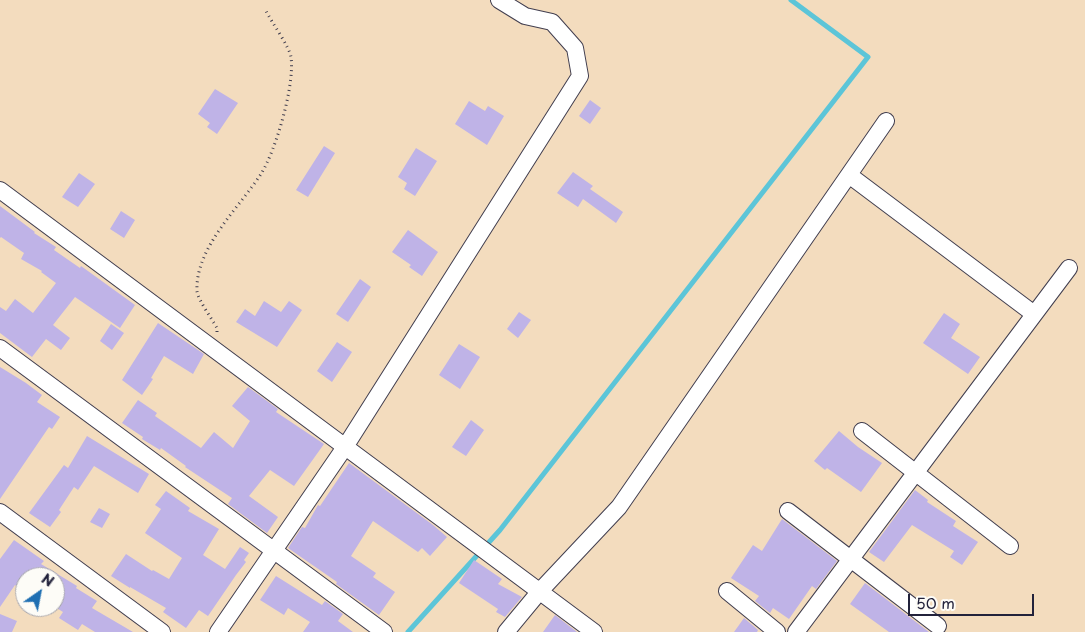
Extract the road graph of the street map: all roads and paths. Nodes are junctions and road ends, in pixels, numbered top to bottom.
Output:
1 (499, 0) edge
2 (266, 11) dead end
3 (886, 121) dead end
4 (850, 175) junction
5 (0, 190) edge
6 (1069, 268) dead end
7 (1034, 314) junction
8 (0, 348) edge
9 (220, 353) junction
10 (862, 431) dead end
11 (345, 446) junction
12 (916, 472) junction
13 (788, 511) dead end
14 (0, 512) edge
15 (1010, 546) dead end
16 (274, 550) junction
17 (850, 559) junction
18 (727, 591) dead end
19 (540, 592) junction
20 (938, 626) dead end
21 (162, 632) edge
22 (218, 632) edge
23 (384, 632) edge
24 (506, 632) edge
25 (594, 632) edge
26 (777, 632) edge
27 (796, 632) edge

1 - 11 street
2 - 9 path
3 - 4 street
4 - 7 street
4 - 19 street
5 - 9 street
6 - 7 street
7 - 12 street
8 - 16 street
9 - 11 street
10 - 12 street
11 - 16 street
11 - 19 street
12 - 15 street
12 - 17 street
13 - 17 street
14 - 21 street
16 - 22 street
16 - 23 street
17 - 20 street
17 - 27 street
18 - 26 street
19 - 24 street
19 - 25 street

